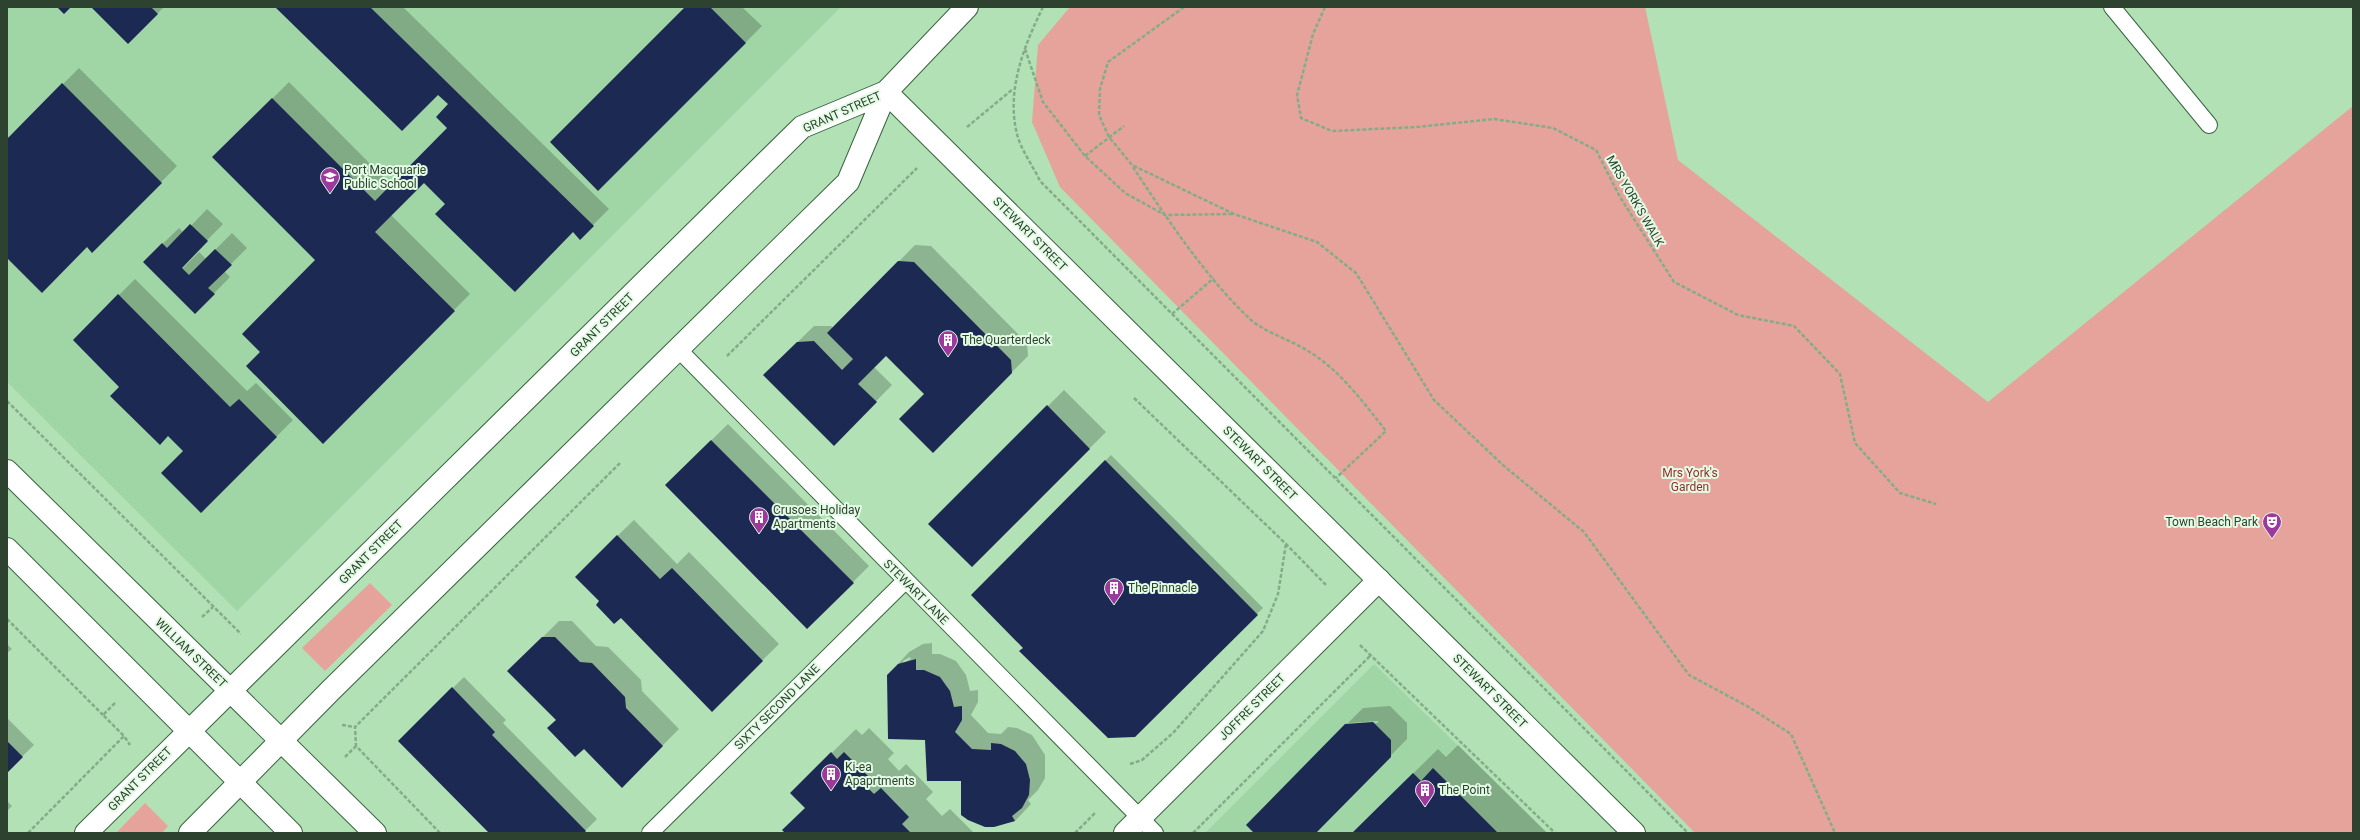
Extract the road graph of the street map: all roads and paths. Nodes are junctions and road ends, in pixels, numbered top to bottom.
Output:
1 (967, 7) edge
2 (1043, 7) edge
3 (1184, 7) edge
4 (1325, 7) edge
5 (2112, 7) edge
6 (1025, 48) junction
7 (1013, 89) junction
8 (886, 92) junction
9 (1006, 96) dead end
10 (2210, 125) dead end
11 (1124, 126) dead end
12 (1109, 137) junction
13 (1085, 156) junction
14 (1132, 166) junction
15 (906, 177) dead end
16 (1234, 214) junction
17 (1165, 216) junction
18 (1214, 278) junction
19 (1172, 314) junction
20 (678, 349) junction
21 (722, 362) dead end
22 (1134, 398) dead end
23 (7, 401) edge
24 (621, 462) dead end
25 (7, 471) edge
26 (1336, 478) junction
27 (1936, 504) dead end
28 (1286, 544) junction
29 (7, 549) edge
30 (1379, 580) junction
31 (905, 581) junction
32 (1332, 592) dead end
33 (7, 619) edge
34 (247, 639) dead end
35 (1359, 644) dead end
36 (1371, 655) junction
37 (230, 691) junction
38 (116, 701) dead end
39 (103, 715) junction
40 (189, 731) junction
41 (124, 736) junction
42 (281, 740) junction
43 (130, 747) dead end
44 (1124, 766) dead end
45 (240, 783) junction
46 (1100, 808) dead end
47 (1140, 828) edge
48 (28, 833) edge
49 (86, 833) edge
50 (190, 833) edge
51 (291, 833) edge
52 (375, 833) edge
53 (440, 833) edge
54 (650, 833) edge
55 (1075, 833) edge
56 (1193, 833) edge
57 (1554, 833) edge
58 (1634, 833) edge
59 (1688, 833) edge
60 (1835, 833) edge

1 - 8 street
2 - 6 path
3 - 12 path
4 - 27 path, MRS YORK'S WALK
5 - 10 lane
6 - 7 path
6 - 13 path
7 - 9 path
7 - 19 path
8 - 20 street, GRANT STREET
8 - 30 street, STEWART STREET
8 - 37 street, GRANT STREET
11 - 12 path
12 - 13 path
12 - 14 path
13 - 17 path
14 - 16 path
14 - 17 path
15 - 21 path
16 - 17 path
16 - 60 path
17 - 18 path
18 - 19 path
18 - 26 path
19 - 26 path
20 - 31 lane, STEWART LANE
20 - 42 street, GRANT STREET
22 - 28 path
23 - 34 path
24 - 53 path
25 - 37 street, WILLIAM STREET
26 - 59 path
28 - 32 path
28 - 44 path
29 - 40 street
30 - 47 street, JOFFRE STREET
30 - 58 street, STEWART STREET
31 - 47 lane, STEWART LANE
31 - 54 lane, SIXTY SECOND LANE
33 - 39 path
35 - 36 path
36 - 56 path
36 - 57 path
37 - 40 street, GRANT STREET
37 - 42 street, WILLIAM STREET
38 - 39 path
39 - 41 path
40 - 45 street
40 - 49 street, GRANT STREET
41 - 43 path
41 - 48 path
42 - 45 street, GRANT STREET
42 - 52 street, WILLIAM STREET
45 - 50 street, GRANT STREET
45 - 51 street
46 - 55 path

